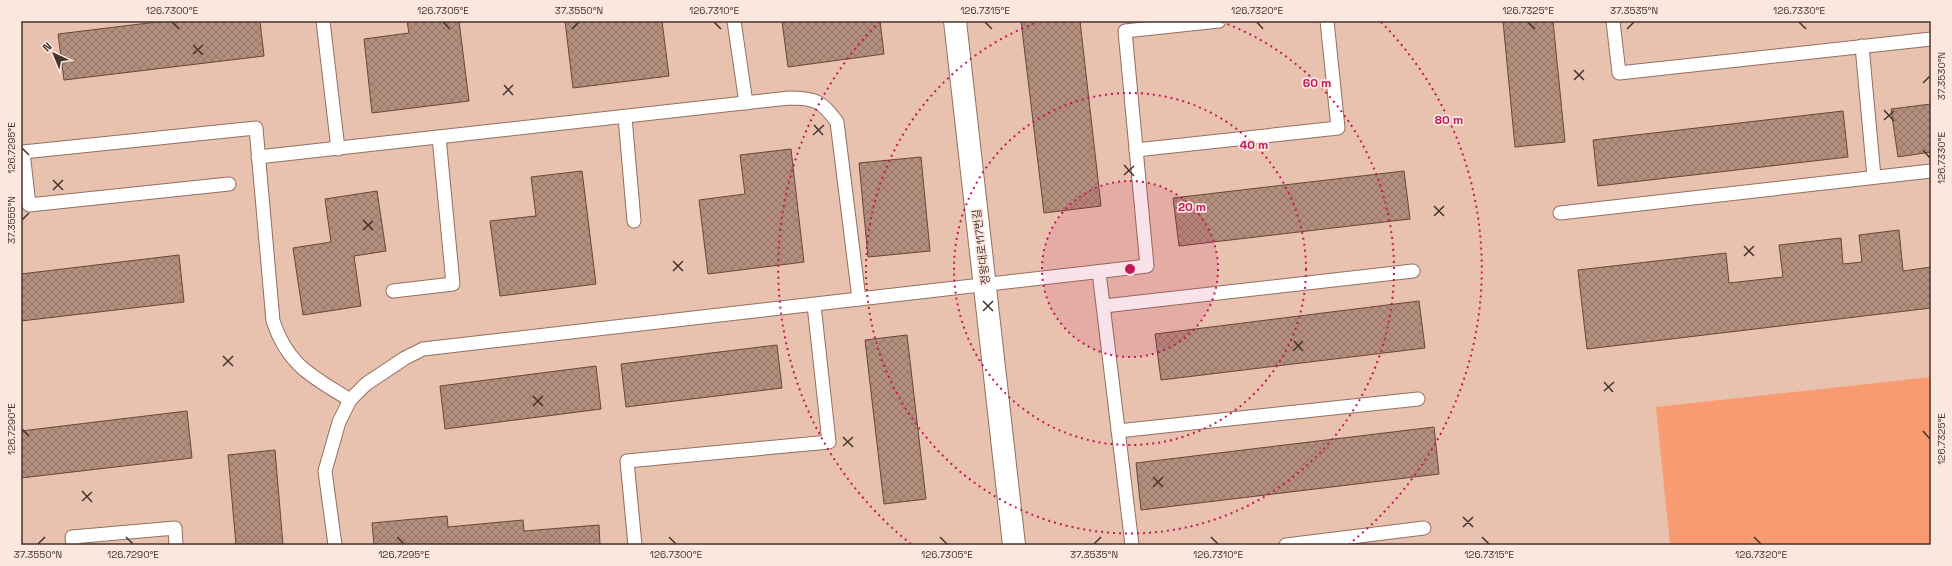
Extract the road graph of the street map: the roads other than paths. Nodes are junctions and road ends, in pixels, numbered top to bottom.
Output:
1 (323, 21) edge
2 (734, 21) edge
3 (955, 21) edge
4 (1219, 21) edge
5 (1327, 21) edge
6 (1613, 21) edge
7 (1931, 39) edge
8 (1862, 46) junction
9 (746, 103) junction
10 (626, 117) junction
11 (439, 137) junction
12 (338, 149) junction
13 (1136, 150) junction
14 (258, 157) junction
15 (1931, 171) edge
16 (1874, 177) junction
17 (229, 184) dead end
18 (1560, 213) dead end
19 (634, 221) dead end
20 (1413, 271) dead end
21 (1099, 272) junction
22 (986, 285) junction
23 (393, 291) dead end
24 (859, 299) junction
25 (814, 305) junction
26 (1104, 306) junction
27 (1418, 399) dead end
28 (350, 400) junction
29 (1118, 430) junction
30 (1424, 528) dead end
31 (73, 545) edge
32 (176, 545) edge
33 (336, 545) edge
34 (635, 545) edge
35 (1014, 545) edge
36 (1132, 545) edge
37 (1286, 545) edge

1 - 12 lane
2 - 9 lane
3 - 22 street, 정왕대로117번길
4 - 13 lane
5 - 13 lane
6 - 8 lane
7 - 8 lane
8 - 16 lane
9 - 10 lane
9 - 24 lane
10 - 11 lane
10 - 19 lane
11 - 12 lane
11 - 23 lane
12 - 14 lane
13 - 21 lane
14 - 17 lane
14 - 28 lane
15 - 16 lane
16 - 18 lane
20 - 26 lane
21 - 22 lane
21 - 26 lane
22 - 24 lane
22 - 35 street, 정왕대로117번길
24 - 25 lane
25 - 28 lane
25 - 34 lane
26 - 29 lane
27 - 29 lane
28 - 33 lane
29 - 36 lane
30 - 37 lane
31 - 32 lane

